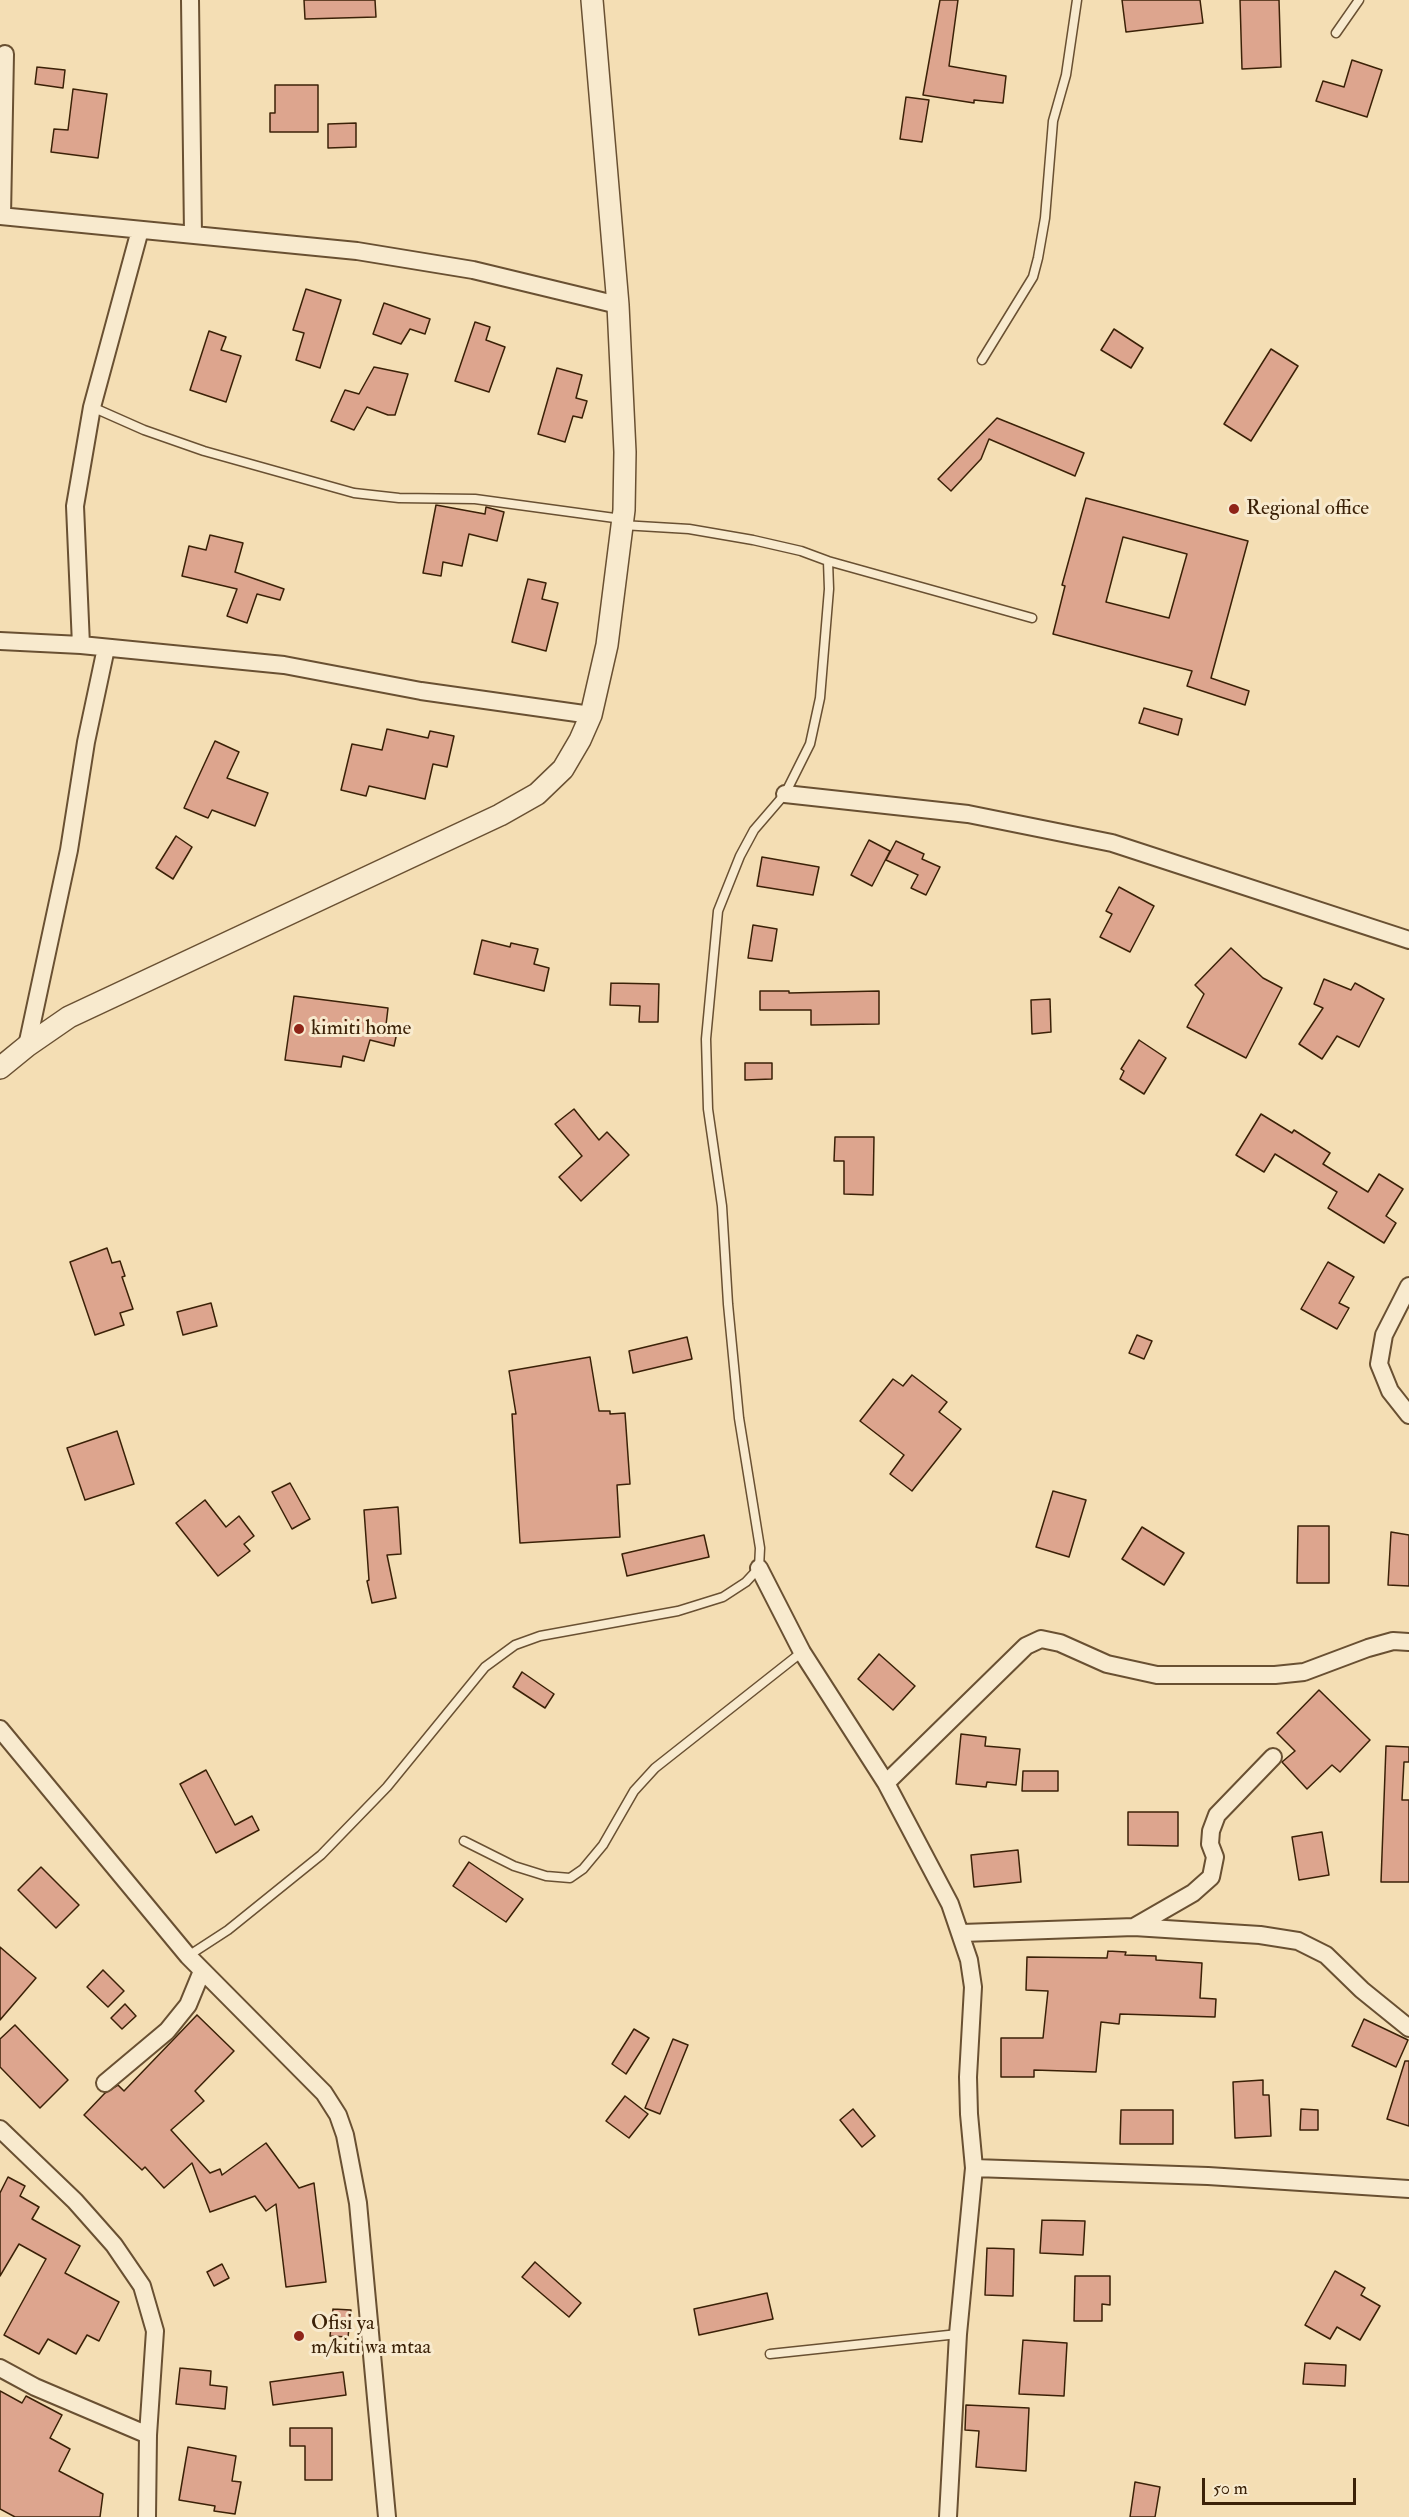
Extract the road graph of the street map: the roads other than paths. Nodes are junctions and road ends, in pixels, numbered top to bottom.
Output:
1 (190, 0) edge
2 (592, 0) edge
3 (1077, 0) edge
4 (1359, 0) edge
5 (1336, 33) dead end
6 (4, 54) dead end
7 (1, 216) edge
8 (140, 230) junction
9 (193, 234) junction
10 (618, 305) junction
11 (982, 360) dead end
12 (92, 407) junction
13 (622, 522) junction
14 (828, 561) junction
15 (1032, 618) dead end
16 (0, 641) edge
17 (81, 645) junction
18 (106, 648) junction
19 (591, 715) junction
20 (785, 794) junction
21 (1409, 940) edge
22 (27, 1046) junction
23 (0, 1068) edge
24 (1409, 1286) edge
25 (1409, 1415) edge
26 (759, 1568) junction
27 (1409, 1642) edge
28 (802, 1652) junction
29 (0, 1729) edge
30 (1273, 1757) dead end
31 (886, 1783) junction
32 (464, 1841) dead end
33 (1134, 1927) junction
34 (962, 1933) junction
35 (188, 1956) junction
36 (202, 1971) junction
37 (1409, 2028) edge
38 (105, 2083) dead end
39 (0, 2129) edge
40 (974, 2168) junction
41 (1409, 2189) edge
42 (958, 2334) junction
43 (770, 2354) dead end
44 (0, 2368) edge
45 (148, 2435) junction
46 (147, 2517) edge
47 (387, 2517) edge
48 (948, 2517) edge

1 - 9 street
2 - 10 street
3 - 11 lane
4 - 5 lane
6 - 7 street
7 - 8 street
8 - 9 street
8 - 12 street
9 - 10 street
10 - 13 street
12 - 13 lane
12 - 17 street
13 - 14 lane
13 - 19 street
14 - 15 lane
14 - 20 lane
16 - 17 street
17 - 18 street
18 - 19 street
18 - 22 street
19 - 22 street
20 - 21 street
20 - 26 lane
22 - 23 street
24 - 25 street
26 - 28 street
26 - 35 lane
27 - 31 street
28 - 31 street
28 - 32 lane
29 - 35 street
30 - 33 street
31 - 34 street
33 - 34 street
33 - 37 street
34 - 40 street
35 - 36 street
36 - 38 street
36 - 47 street
39 - 45 street
40 - 41 street
40 - 42 street
42 - 43 lane
42 - 48 street
44 - 45 street
45 - 46 street

